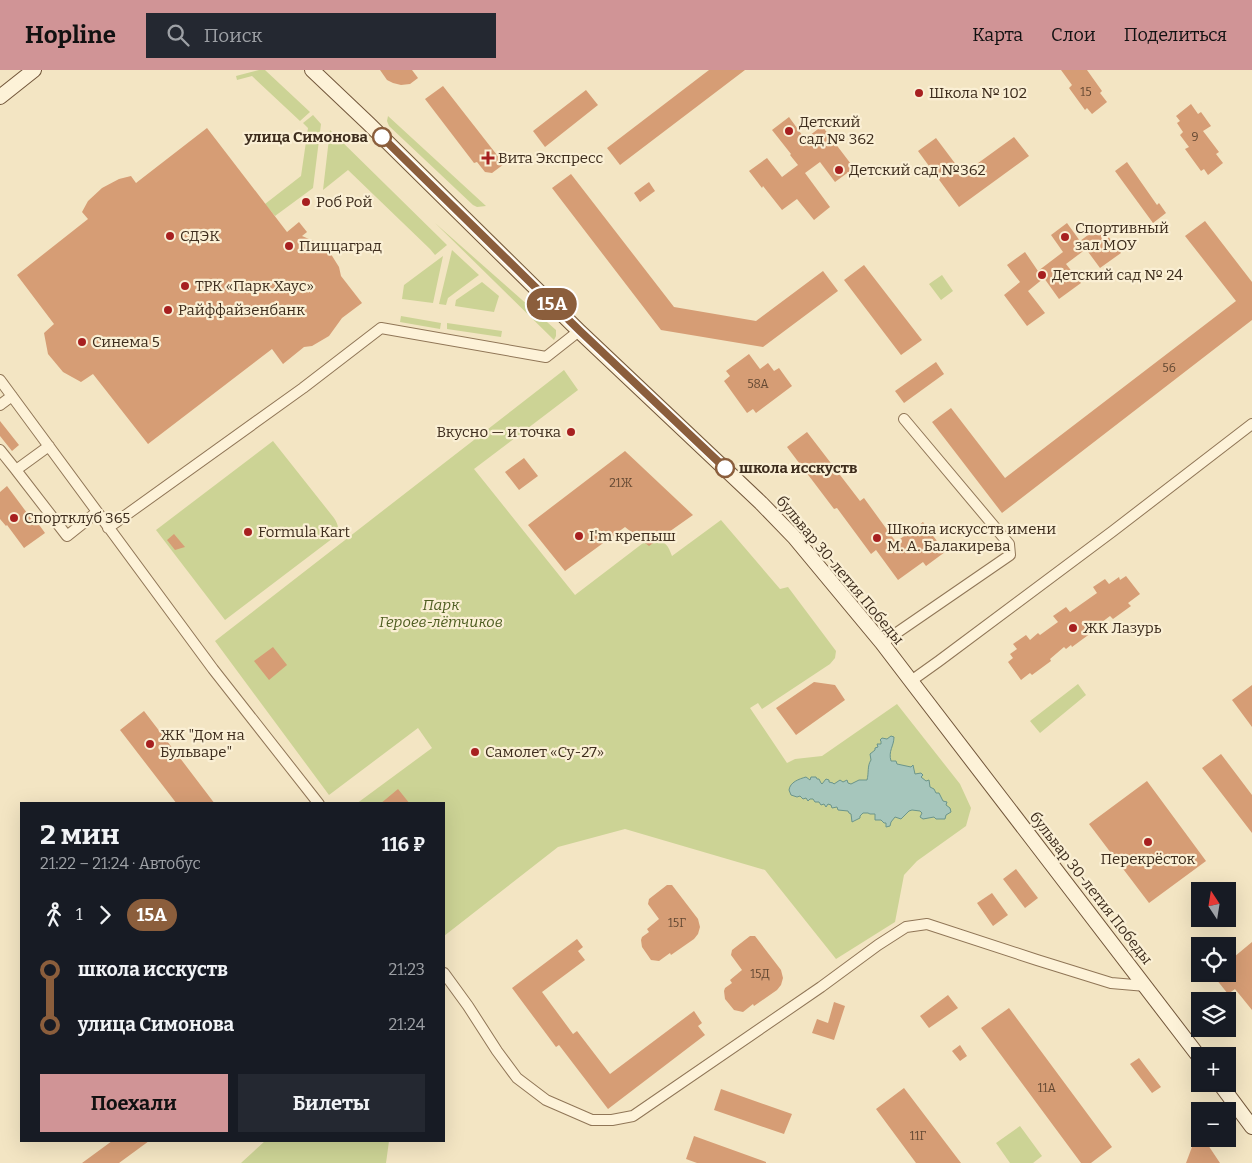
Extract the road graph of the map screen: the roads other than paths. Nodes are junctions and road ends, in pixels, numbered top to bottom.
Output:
1 (34, 70) edge
2 (312, 70) edge
3 (0, 97) edge
4 (580, 331) junction
5 (0, 380) edge
6 (12, 396) junction
7 (0, 405) edge
8 (904, 419) dead end
9 (1252, 424) edge
10 (49, 446) junction
11 (0, 450) edge
12 (16, 470) junction
13 (97, 512) junction
14 (108, 528) junction
15 (882, 643) junction
16 (912, 681) junction
17 (317, 802) edge
18 (445, 974) edge
19 (1146, 986) junction
20 (1192, 1047) edge
21 (1226, 1092) edge
22 (1252, 1127) edge

1 - 3 main road
2 - 4 main road, бульвар 30-летия Победы
4 - 14 street
4 - 15 main road, бульвар 30-летия Победы
5 - 6 street
6 - 7 street
6 - 10 street
8 - 15 street
9 - 16 street
10 - 12 street
10 - 13 street
11 - 12 street
12 - 13 street
13 - 14 street
14 - 17 street
15 - 16 main road, бульвар 30-летия Победы
16 - 19 main road, бульвар 30-летия Победы
18 - 19 street
19 - 20 main road, бульвар 30-летия Победы
21 - 22 main road

